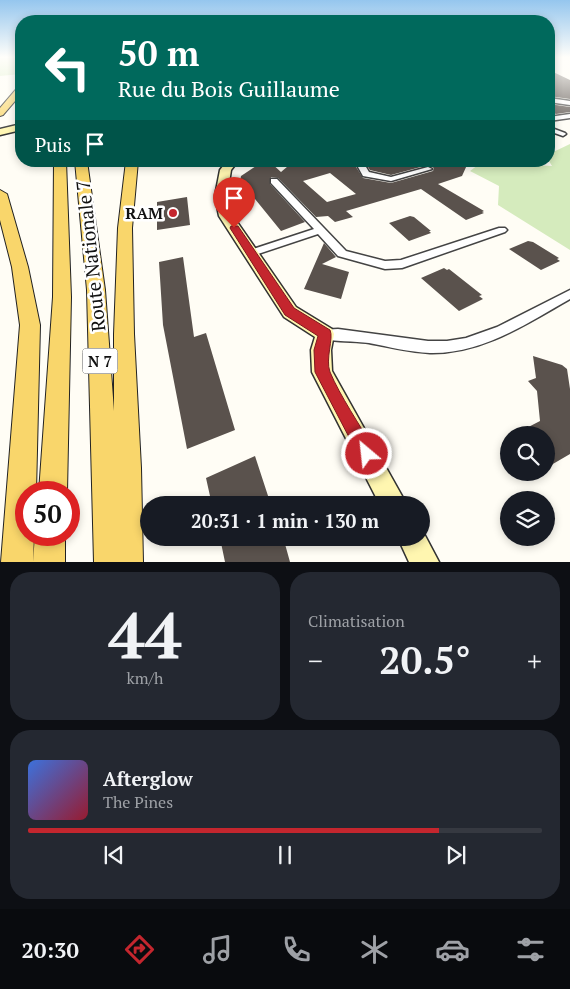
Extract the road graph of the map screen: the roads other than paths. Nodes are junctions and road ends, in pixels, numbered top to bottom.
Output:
1 (15, 96) edge
2 (555, 101) edge
3 (570, 103) edge
4 (0, 113) edge
5 (570, 116) edge
6 (555, 118) edge
7 (15, 128) edge
8 (555, 131) edge
9 (0, 132) edge
10 (563, 134) dead end
11 (60, 167) edge
12 (82, 167) edge
13 (131, 167) edge
14 (228, 167) edge
15 (363, 167) edge
16 (428, 169) dead end
17 (274, 181) dead end
18 (0, 194) edge
19 (321, 230) junction
20 (502, 230) dead end
21 (251, 253) junction
22 (570, 294) edge
23 (325, 334) junction
24 (53, 481) edge
25 (389, 496) edge
26 (50, 546) edge
27 (416, 546) edge
28 (17, 562) edge
29 (49, 562) edge
30 (110, 562) edge
31 (127, 562) edge
32 (425, 562) edge

1 - 4 main road
2 - 3 street
5 - 6 street
7 - 9 main road
8 - 10 street
11 - 24 main road, Route Nationale 7 / N 7
12 - 30 main road, Route Nationale 7 / N 7
13 - 31 main road
14 - 21 main road
15 - 16 street
17 - 19 street
18 - 28 main road
19 - 20 street
19 - 21 street
21 - 23 main road
22 - 23 street
23 - 25 main road
26 - 29 main road
27 - 32 main road

